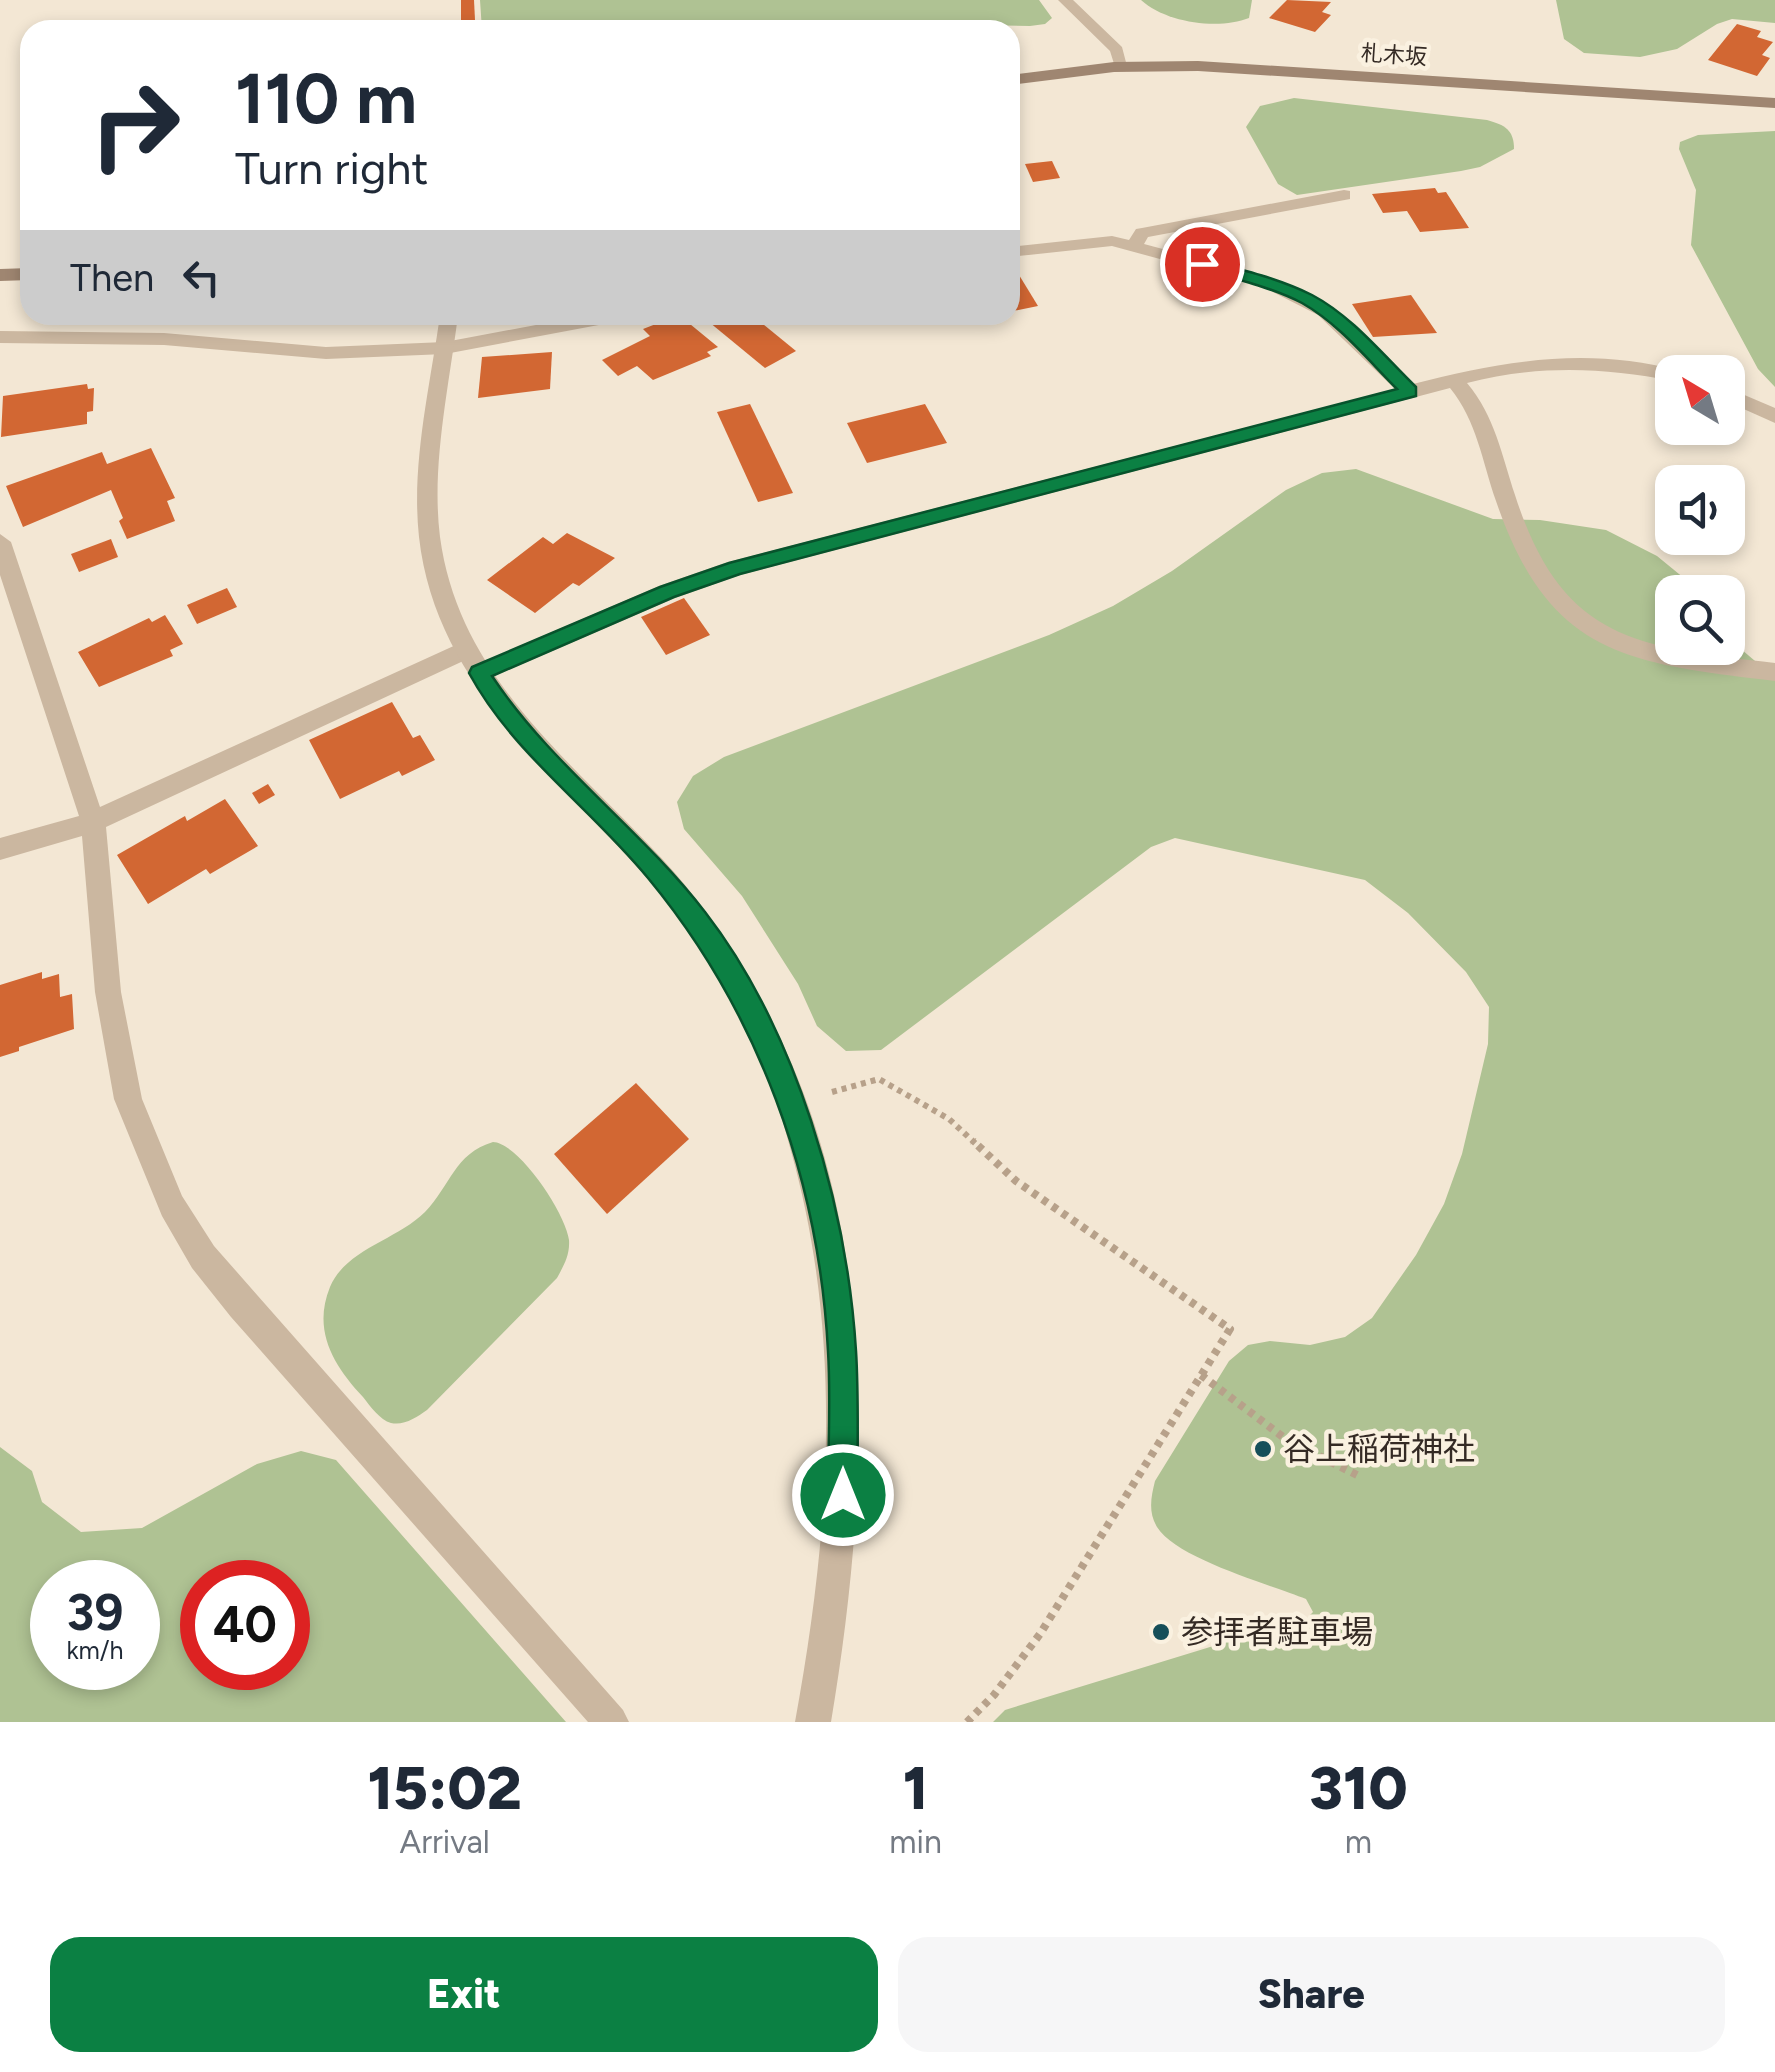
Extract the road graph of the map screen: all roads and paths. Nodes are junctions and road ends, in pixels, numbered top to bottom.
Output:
1 (1065, 0) edge
2 (1122, 66) junction
3 (1020, 79) edge
4 (1775, 103) edge
5 (1344, 195) dead end
6 (1134, 245) junction
7 (1020, 251) edge
8 (447, 325) edge
9 (567, 325) edge
10 (0, 337) edge
11 (444, 348) junction
12 (1655, 373) edge
13 (1454, 380) junction
14 (1410, 392) junction
15 (1745, 402) edge
16 (1775, 416) edge
17 (0, 542) edge
18 (473, 661) junction
19 (1775, 672) edge
20 (93, 822) junction
21 (0, 848) edge
22 (793, 1106) junction
23 (1202, 1375) junction
24 (1362, 1477) dead end
25 (611, 1722) edge
26 (812, 1722) edge
27 (966, 1722) edge

1 - 2 street
2 - 3 main road, 札木坂
2 - 4 main road, 札木坂
5 - 6 street
6 - 7 street
6 - 14 street
8 - 11 street
9 - 11 street
10 - 11 street
11 - 18 street
12 - 13 street
13 - 14 street
13 - 19 street
14 - 18 street
15 - 16 street
17 - 20 street
18 - 20 street
18 - 22 street
20 - 21 street
20 - 25 street
22 - 23 path
22 - 26 street
23 - 24 path
23 - 27 path

